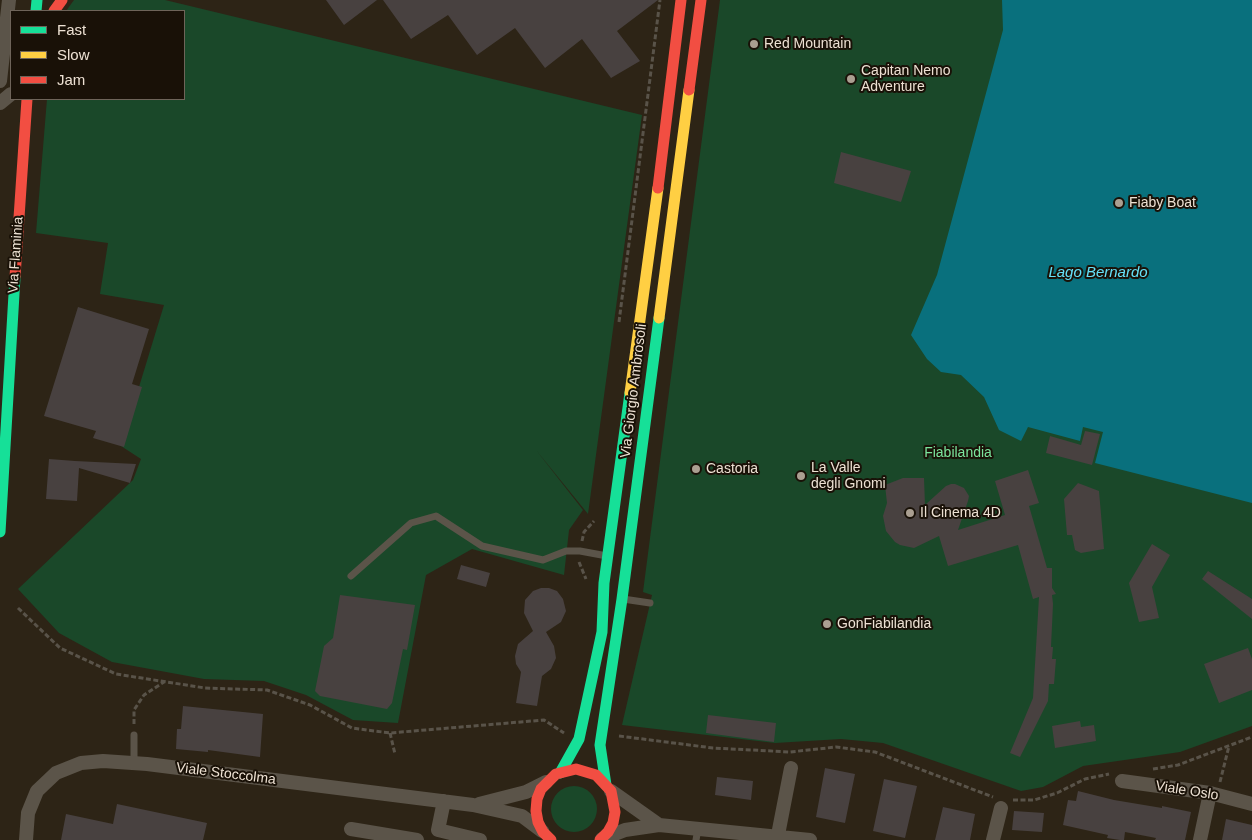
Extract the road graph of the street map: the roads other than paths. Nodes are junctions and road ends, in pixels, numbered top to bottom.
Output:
1 (9, 0) edge
2 (681, 0) edge
3 (700, 0) edge
4 (0, 81) edge
5 (10, 95) edge
6 (27, 100) edge
7 (0, 103) edge
8 (0, 532) edge
9 (608, 556) junction
10 (351, 576) dead end
11 (622, 599) junction
12 (650, 604) dead end
13 (134, 735) road end
14 (134, 764) junction
15 (791, 768) dead end
16 (560, 773) junction
17 (1119, 777) road end
18 (548, 781) junction
19 (608, 788) junction
20 (1213, 794) junction
21 (444, 801) junction
22 (1004, 803) road end
23 (1252, 804) edge
24 (473, 805) junction
25 (659, 825) junction
26 (351, 829) dead end
27 (697, 834) edge
28 (437, 835) edge
29 (547, 836) edge
30 (778, 838) edge
31 (26, 840) edge
32 (417, 840) edge
33 (480, 840) edge
34 (600, 840) edge
35 (810, 840) edge
36 (993, 840) edge
37 (1200, 840) edge

1 - 4 street
2 - 9 main road, Via Giorgio Ambrosoli
3 - 11 main road, Via Giorgio Ambrosoli
5 - 7 street
6 - 8 main road, Via Flaminia
9 - 10 lane
9 - 16 main road, Via Giorgio Ambrosoli
11 - 12 lane
11 - 19 main road, Via Giorgio Ambrosoli
13 - 14 lane
14 - 21 street, Viale Stoccolma
14 - 31 street, Viale Stoccolma
15 - 30 street
16 - 18 main road
16 - 19 main road
17 - 20 street, Viale Oslo
18 - 24 street, Viale Stoccolma
18 - 29 main road
19 - 25 street
19 - 34 main road, Via Giorgio Ambrosoli
20 - 23 street, Viale Oslo
20 - 37 street
21 - 24 street, Viale Stoccolma
21 - 28 street
22 - 36 street
24 - 29 street, Viale Stoccolma
25 - 27 street
25 - 34 street
26 - 32 street
27 - 30 street
28 - 33 street
30 - 35 street

